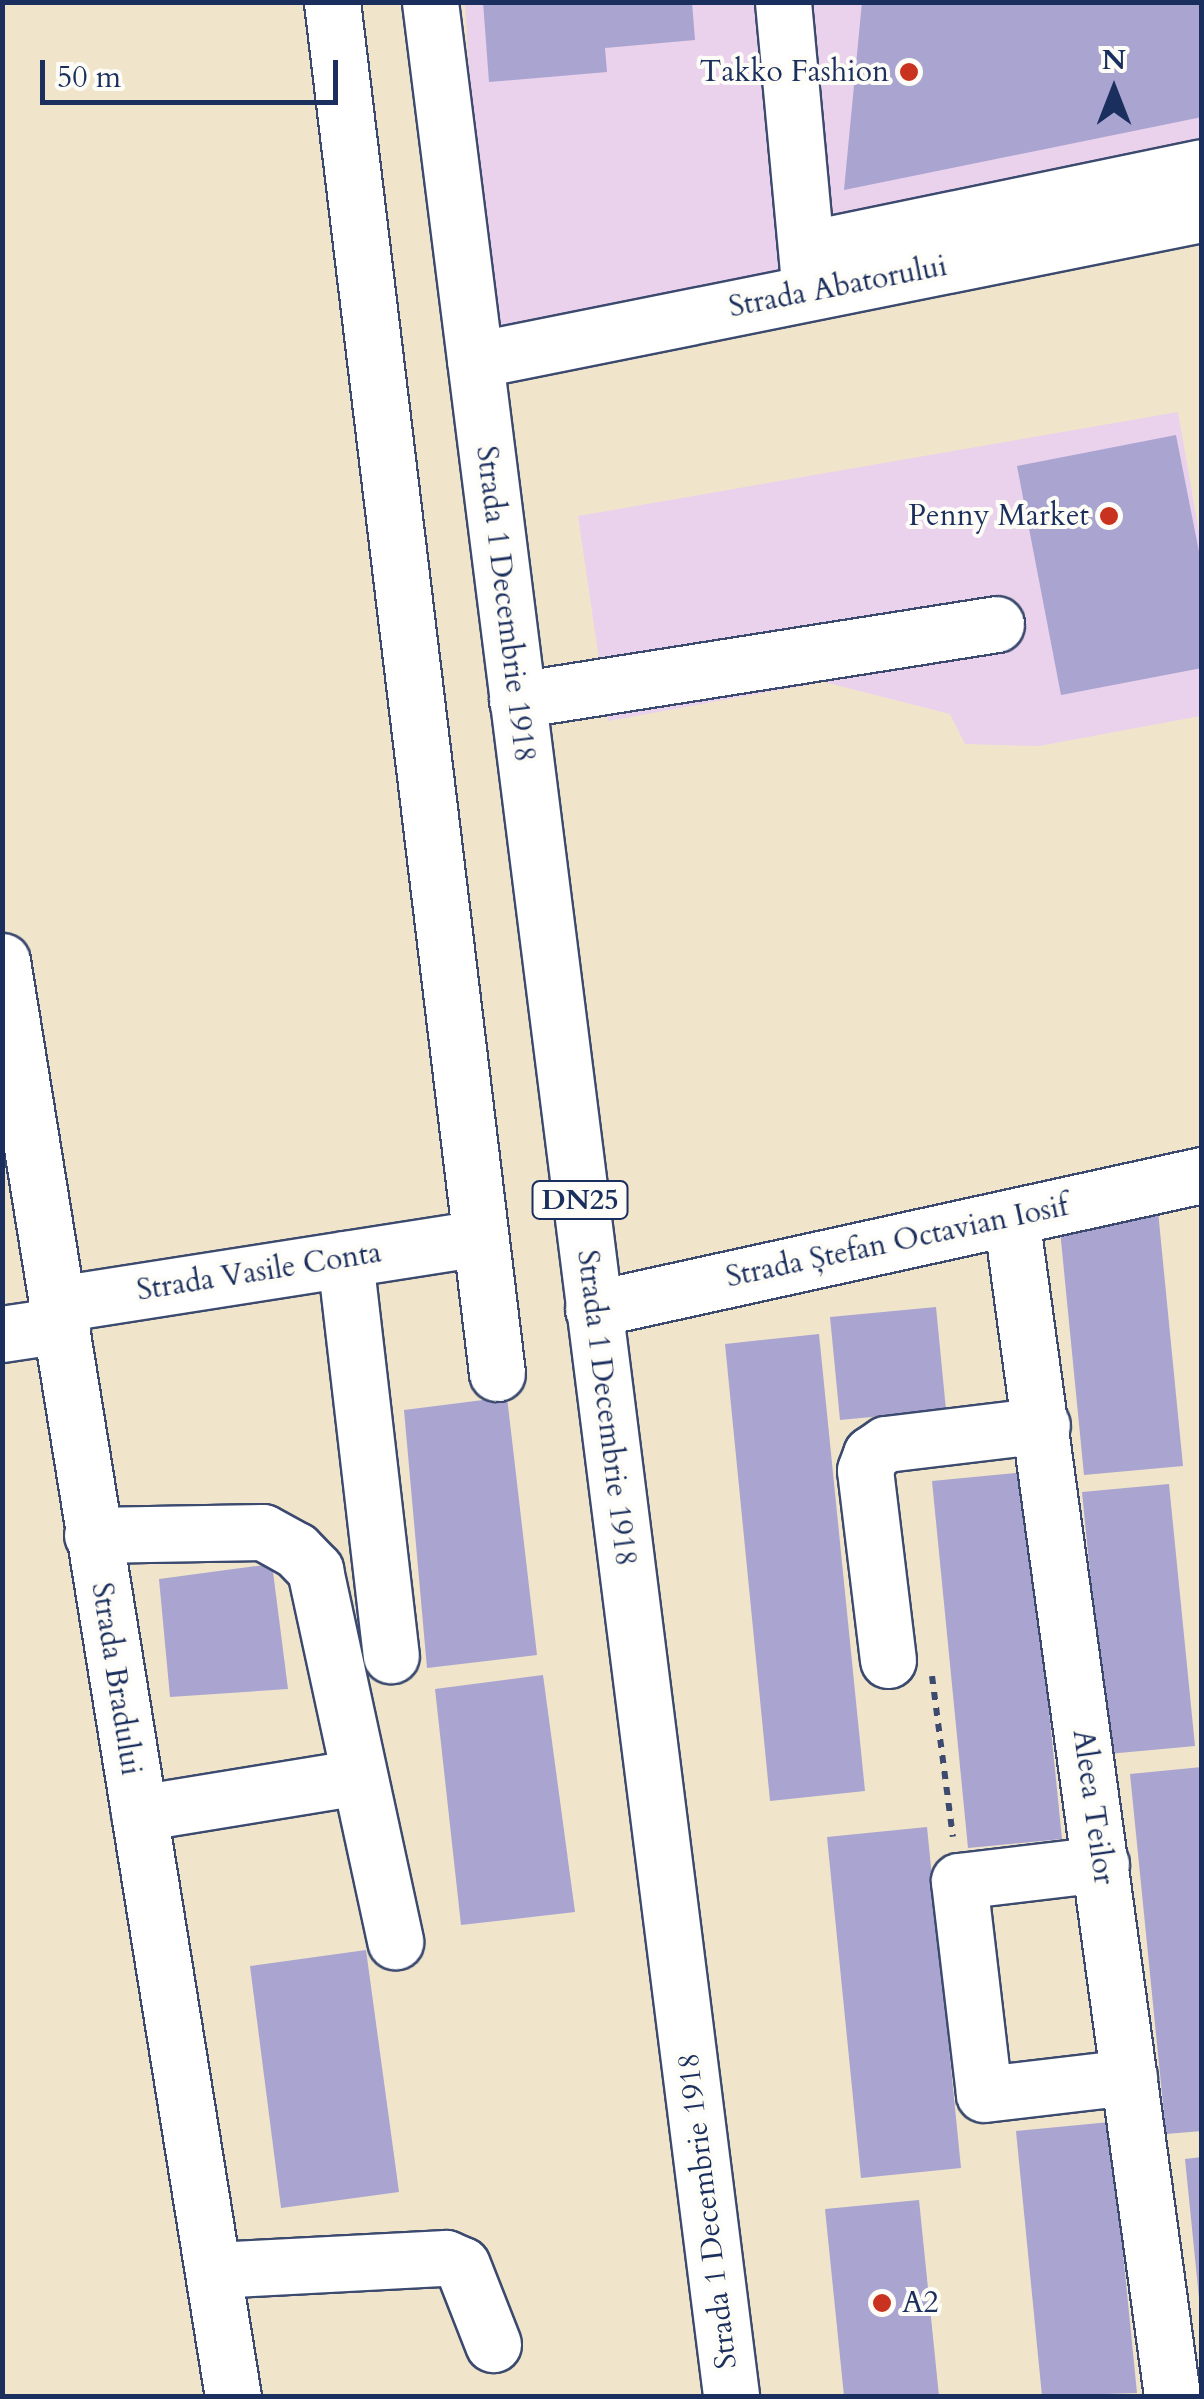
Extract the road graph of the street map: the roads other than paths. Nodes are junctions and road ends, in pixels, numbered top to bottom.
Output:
1 (332, 2) edge
2 (430, 2) edge
3 (783, 2) edge
4 (1202, 166) edge
5 (1202, 214) edge
6 (808, 271) junction
7 (475, 360) junction
8 (996, 624) dead end
9 (517, 700) junction
10 (2, 960) edge
11 (1202, 1175) edge
12 (1011, 1218) junction
13 (460, 1241) dead end
14 (345, 1258) junction
15 (593, 1309) junction
16 (60, 1314) junction
17 (2, 1334) edge
18 (497, 1373) dead end
19 (1042, 1425) junction
20 (92, 1535) junction
21 (392, 1656) dead end
22 (888, 1660) dead end
23 (358, 1778) junction
24 (139, 1813) junction
25 (1101, 1864) junction
26 (395, 1941) dead end
27 (1130, 2078) junction
28 (214, 2270) junction
29 (492, 2344) dead end
30 (233, 2396) edge
31 (731, 2396) edge
32 (1172, 2396) edge

1 - 18 street
2 - 7 street, Strada 1 Decembrie 1918 / DN25
3 - 6 street
4 - 6 street
5 - 6 street, Strada Abatorului
6 - 7 street, Strada Abatorului
7 - 9 street, Strada 1 Decembrie 1918 / DN25
8 - 9 street
9 - 15 street, Strada 1 Decembrie 1918 / DN25
10 - 16 street, Strada Bradului
11 - 12 street, Strada Ștefan Octavian Iosif
12 - 15 street, Strada Ștefan Octavian Iosif
12 - 19 street, Aleea Teilor
13 - 14 street, Strada Vasile Conta
14 - 16 street, Strada Vasile Conta
14 - 21 street
15 - 31 street, Strada 1 Decembrie 1918 / DN25
16 - 17 street, Strada Vasile Conta
16 - 20 street, Strada Bradului
19 - 22 street
19 - 25 street, Aleea Teilor
20 - 23 street
20 - 24 street, Strada Bradului
23 - 24 street
23 - 26 street
24 - 28 street, Strada Bradului
25 - 27 street, Aleea Teilor
25 - 27 street
27 - 32 street, Aleea Teilor
28 - 29 street
28 - 30 street, Strada Bradului

